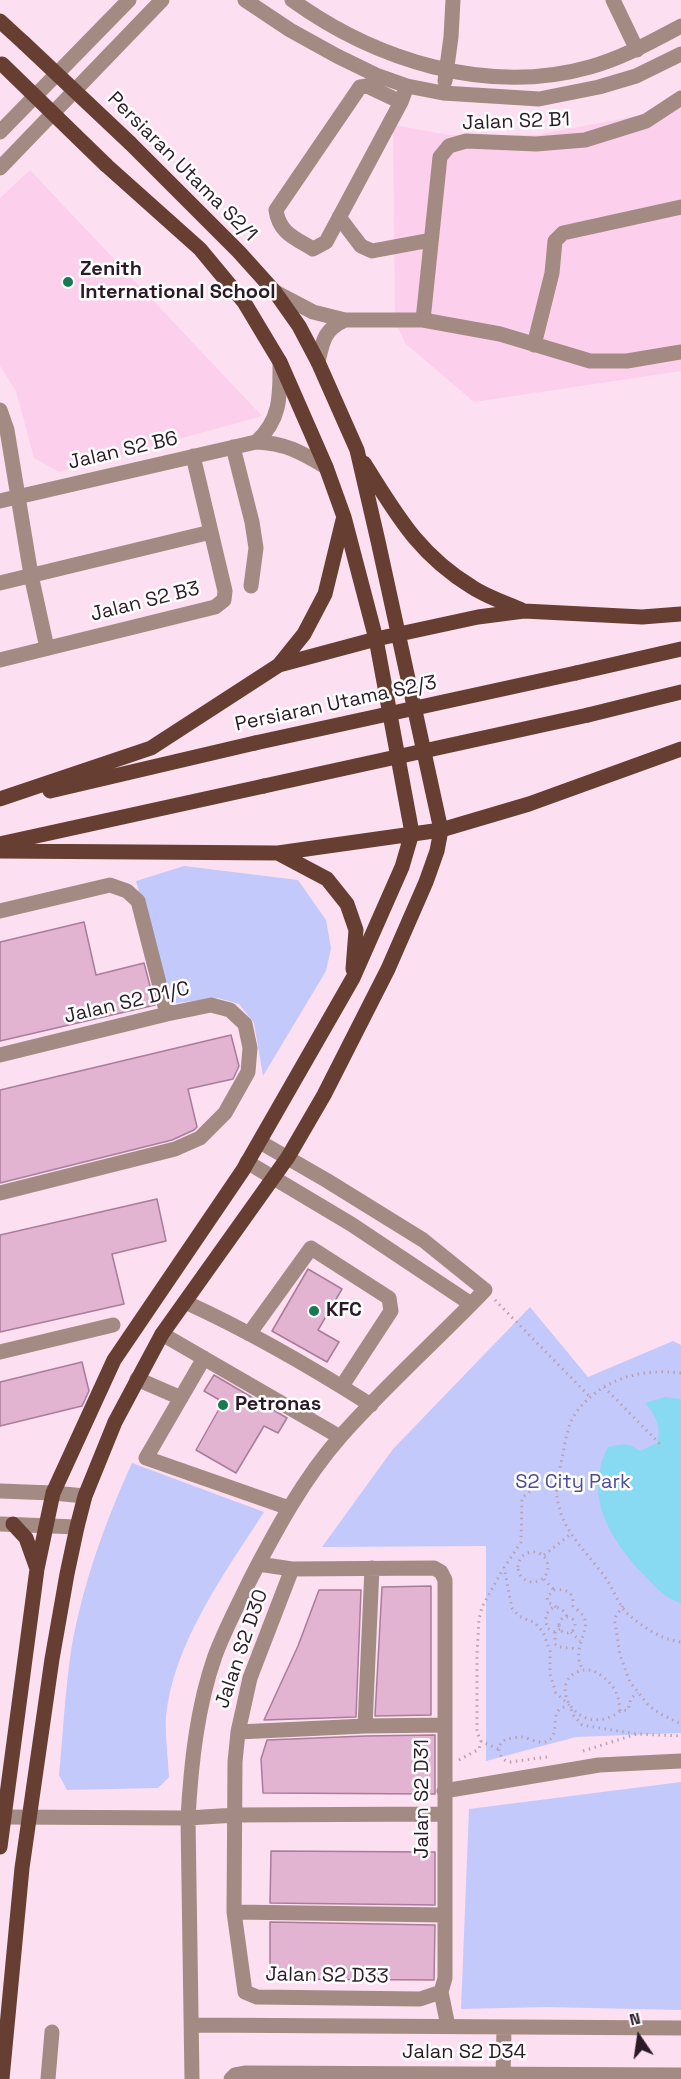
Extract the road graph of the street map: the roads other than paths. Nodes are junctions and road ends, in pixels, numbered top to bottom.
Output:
1 (129, 0) edge
2 (162, 0) edge
3 (245, 0) edge
4 (292, 0) edge
5 (453, 0) edge
6 (612, 0) edge
7 (0, 21) edge
8 (681, 26) edge
9 (636, 50) junction
10 (681, 54) edge
11 (1, 63) edge
12 (446, 70) junction
13 (407, 86) junction
14 (443, 93) junction
15 (681, 98) edge
16 (401, 102) junction
17 (0, 132) edge
18 (0, 168) edge
19 (681, 207) edge
20 (339, 217) junction
21 (431, 240) junction
22 (275, 292) junction
23 (345, 320) junction
24 (423, 320) junction
25 (534, 345) junction
26 (681, 352) edge
27 (280, 362) junction
28 (318, 362) junction
29 (0, 410) edge
30 (256, 441) junction
31 (233, 447) junction
32 (357, 450) junction
33 (193, 456) junction
34 (326, 467) junction
35 (18, 497) junction
36 (0, 501) edge
37 (344, 518) junction
38 (211, 532) junction
39 (31, 575) junction
40 (0, 583) edge
41 (251, 586) dead end
42 (524, 611) junction
43 (681, 614) edge
44 (398, 634) junction
45 (376, 639) junction
46 (47, 648) junction
47 (681, 649) edge
48 (0, 660) edge
49 (279, 665) junction
50 (681, 692) edge
51 (681, 749) edge
52 (0, 801) edge
53 (441, 830) junction
54 (412, 833) junction
55 (0, 844) edge
56 (0, 851) edge
57 (278, 853) junction
58 (0, 911) edge
59 (353, 978) junction
60 (166, 1014) junction
61 (0, 1055) edge
62 (260, 1142) junction
63 (288, 1157) junction
64 (247, 1162) junction
65 (273, 1178) junction
66 (0, 1192) edge
67 (184, 1302) junction
68 (471, 1304) junction
69 (113, 1325) dead end
70 (162, 1334) junction
71 (249, 1334) junction
72 (0, 1352) edge
73 (204, 1358) junction
74 (137, 1379) junction
75 (342, 1386) junction
76 (180, 1398) junction
77 (370, 1405) junction
78 (340, 1437) junction
79 (0, 1491) edge
80 (52, 1493) junction
81 (86, 1497) junction
82 (289, 1508) junction
83 (6, 1524) edge
84 (45, 1525) junction
85 (76, 1527) junction
86 (258, 1564) junction
87 (372, 1568) junction
88 (37, 1569) junction
89 (292, 1569) junction
90 (441, 1572) joint
91 (444, 1725) junction
92 (365, 1726) junction
93 (238, 1732) junction
94 (681, 1761) edge
95 (444, 1791) junction
96 (444, 1814) junction
97 (236, 1815) junction
98 (30, 1816) junction
99 (5, 1817) junction
100 (188, 1818) junction
101 (0, 1847) edge
102 (234, 1912) junction
103 (445, 1915) junction
104 (441, 1992) junction
105 (192, 2025) junction
106 (448, 2026) junction
107 (504, 2028) junction
108 (681, 2028) edge
109 (52, 2032) dead end
110 (681, 2075) edge
111 (503, 2077) edge
112 (596, 2077) edge
113 (2, 2079) edge
114 (48, 2079) edge
115 (192, 2079) edge
116 (231, 2079) edge

1 - 17 street
2 - 18 street
3 - 13 street
4 - 12 street
5 - 12 street
6 - 9 street
7 - 22 main road, Persiaran Utama S2/1, bridge
8 - 9 street
9 - 12 street
10 - 14 street
11 - 27 main road, bridge
12 - 14 street
13 - 14 street
13 - 16 street
15 - 21 street, Jalan S2 B1
16 - 20 street
16 - 20 street
19 - 25 street
20 - 21 street
21 - 24 street, Jalan S2 B1
22 - 23 street
22 - 28 main road, Persiaran Utama S2/1
23 - 24 street
23 - 28 street
24 - 25 street
25 - 26 street
27 - 30 street
27 - 34 main road
28 - 32 main road, Persiaran Utama S2/1
29 - 35 street
30 - 31 street, Jalan S2 B6
30 - 34 street, Jalan S2 B6
31 - 33 street, Jalan S2 B6
31 - 41 street
32 - 42 main road
32 - 44 main road, Persiaran Utama S2/1
33 - 35 street, Jalan S2 B6
33 - 38 street, Jalan S2 B3
34 - 37 main road
35 - 36 street, Jalan S2 B6
35 - 39 street
37 - 45 main road
37 - 49 main road
38 - 39 street
38 - 46 street, Jalan S2 B3
39 - 40 street
39 - 46 street
42 - 43 main road
42 - 44 main road
44 - 45 main road
44 - 53 main road, Persiaran Utama S2/1
45 - 49 main road
45 - 54 main road
46 - 48 street, Jalan S2 B3
47 - 52 main road, Persiaran Utama S2/3, bridge
49 - 52 main road
50 - 55 main road, bridge
51 - 53 main road
53 - 54 main road
53 - 63 main road
54 - 57 main road
54 - 59 main road
56 - 57 main road
57 - 59 main road
58 - 60 street
59 - 62 main road
60 - 61 street, Jalan S2 D1/C
60 - 66 street, Jalan S2 D1/C
62 - 63 street
62 - 64 main road
63 - 65 main road
63 - 68 street
64 - 65 street
64 - 80 main road
65 - 67 main road
65 - 68 street
67 - 70 main road
67 - 71 street
68 - 77 street
69 - 72 street
70 - 73 street
70 - 74 main road
71 - 75 street
71 - 75 street
73 - 76 street
73 - 78 street
74 - 76 street
74 - 81 main road
75 - 77 street
76 - 82 street
77 - 78 street
78 - 82 street
79 - 80 street
80 - 81 street
80 - 84 main road
81 - 85 main road
82 - 86 street
83 - 84 street
83 - 88 main road
84 - 85 street
84 - 88 main road
85 - 98 main road
86 - 89 street, Jalan S2 D30
86 - 100 street
87 - 89 street, Jalan S2 D30
87 - 90 street, Jalan S2 D30
87 - 92 street
88 - 99 main road
89 - 93 street, Jalan S2 D30
90 - 91 street, Jalan S2 D31
91 - 92 street
91 - 95 street, Jalan S2 D31
92 - 93 street
93 - 97 street, Jalan S2 D30
94 - 95 street
95 - 96 street, Jalan S2 D31
96 - 97 street
96 - 103 street, Jalan S2 D31
97 - 100 street
97 - 102 street, Jalan S2 D33
98 - 99 street
98 - 100 street
98 - 113 main road
99 - 101 main road
100 - 105 street
102 - 103 street
102 - 104 street, Jalan S2 D33
103 - 104 street, Jalan S2 D31
104 - 106 street, Jalan S2 D31
105 - 106 street
105 - 115 street
106 - 107 street
107 - 108 street
107 - 111 street
109 - 114 street
110 - 112 street, Jalan S2 D34
111 - 112 street, Jalan S2 D34
111 - 116 street, Jalan S2 D34

